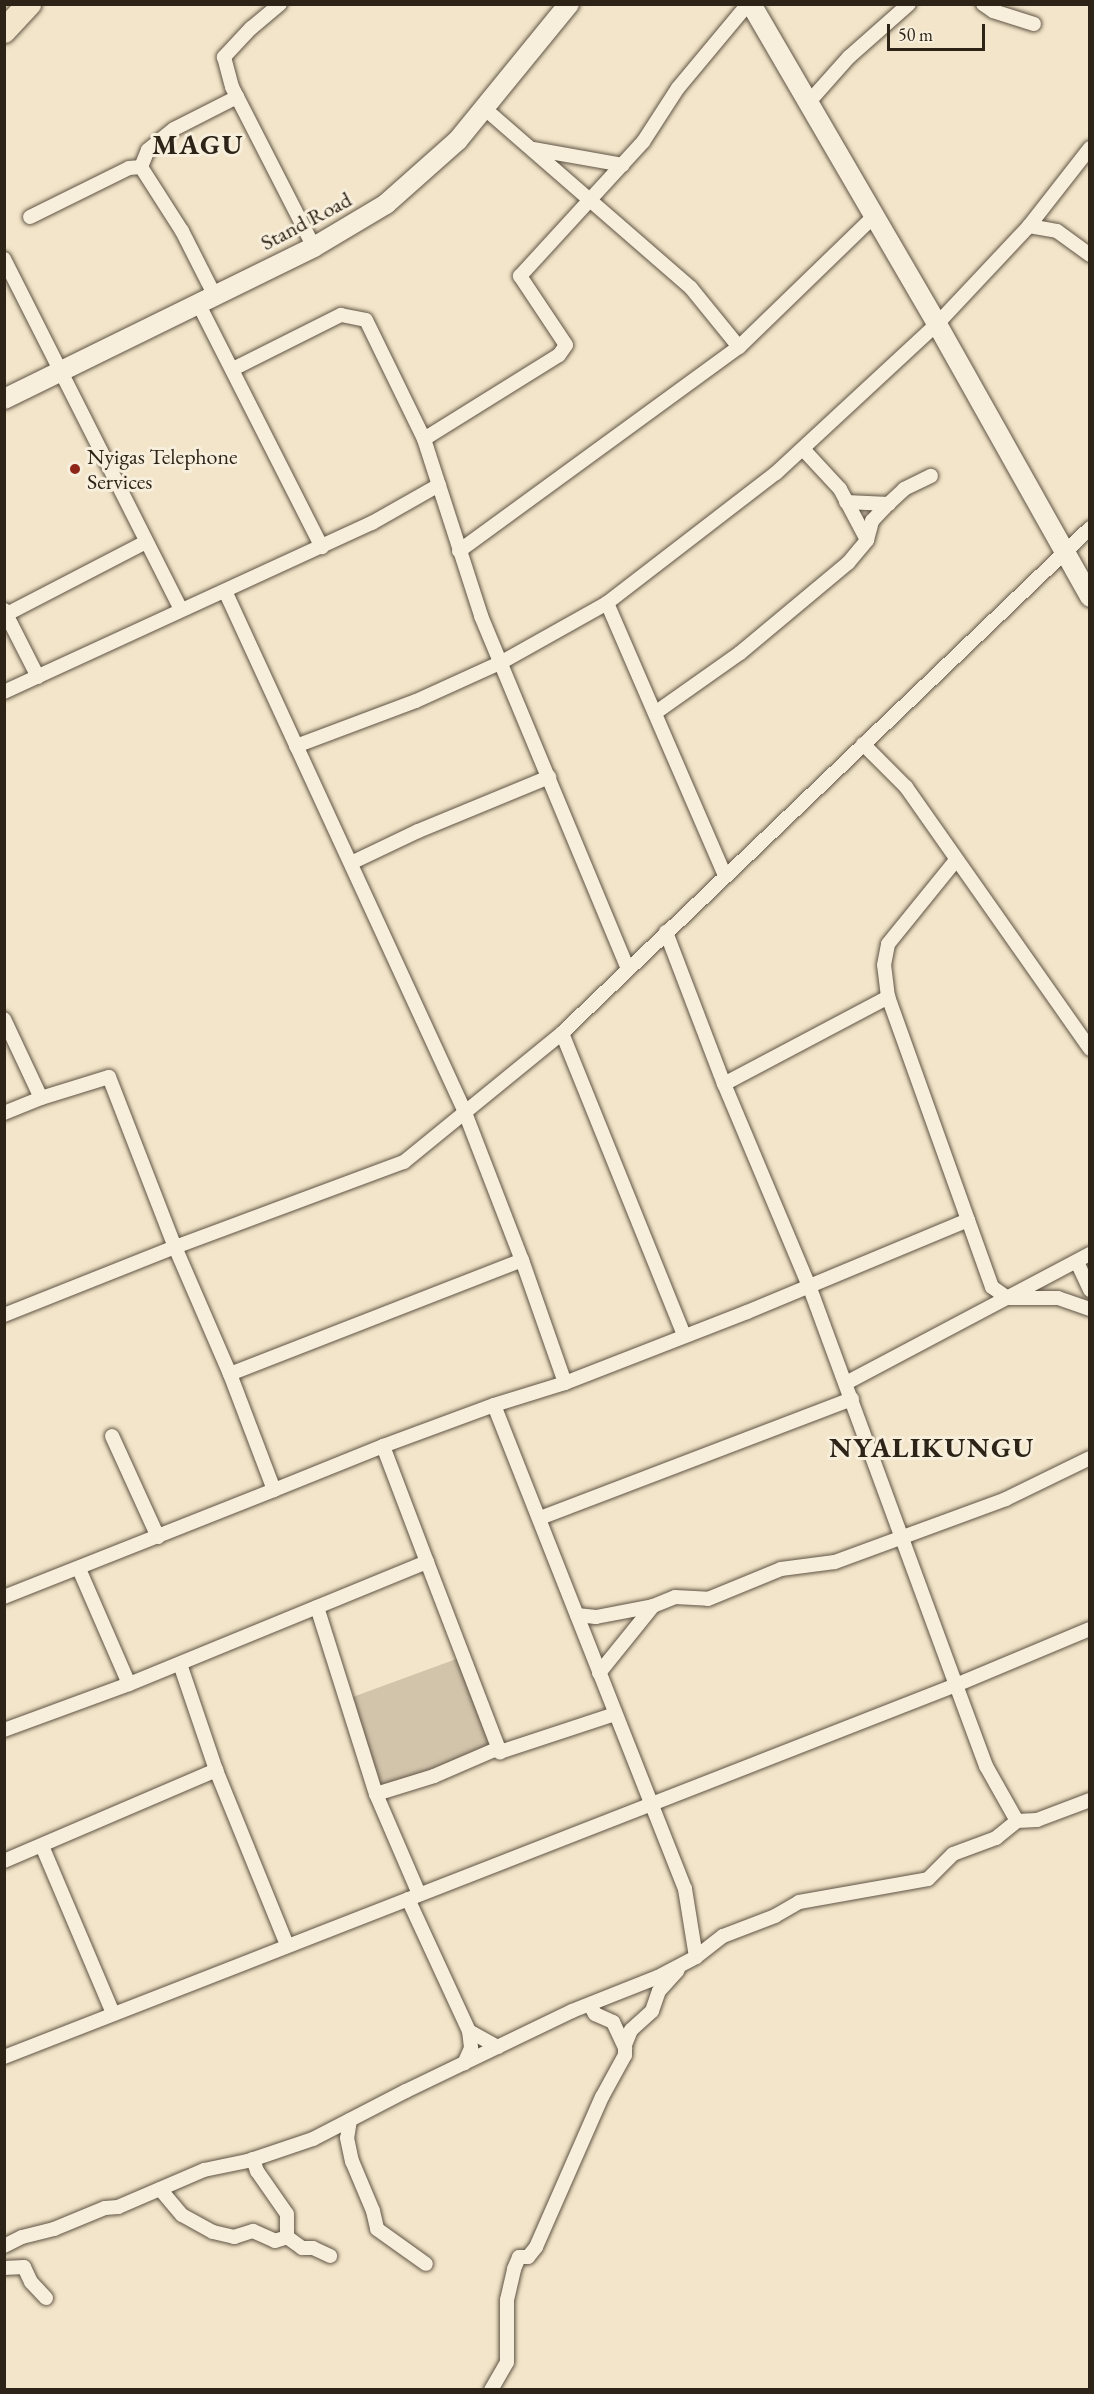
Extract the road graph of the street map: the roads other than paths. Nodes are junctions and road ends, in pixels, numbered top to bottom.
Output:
1 (29, 4) edge
2 (280, 4) edge
3 (569, 4) edge
4 (749, 4) edge
5 (909, 4) edge
6 (983, 4) edge
7 (1034, 24) dead end
8 (4, 30) edge
9 (237, 97) junction
10 (808, 103) junction
11 (484, 108) junction
12 (531, 148) junction
13 (1089, 148) edge
14 (622, 165) junction
15 (141, 166) junction
16 (590, 199) junction
17 (30, 217) dead end
18 (873, 217) junction
19 (1029, 226) junction
20 (314, 247) junction
21 (1089, 255) edge
22 (4, 260) edge
23 (206, 299) junction
24 (937, 324) junction
25 (740, 347) junction
26 (233, 369) junction
27 (60, 372) junction
28 (4, 399) edge
29 (424, 439) junction
30 (802, 449) junction
31 (931, 476) dead end
32 (438, 485) junction
33 (846, 502) junction
34 (888, 504) junction
35 (1089, 528) edge
36 (867, 540) junction
37 (146, 542) junction
38 (322, 547) junction
39 (459, 551) junction
40 (1064, 553) junction
41 (225, 591) junction
42 (1089, 597) edge
43 (607, 603) junction
44 (181, 610) junction
45 (6, 612) edge
46 (502, 662) junction
47 (38, 677) junction
48 (4, 693) edge
49 (655, 714) junction
50 (863, 744) junction
51 (296, 746) junction
52 (549, 777) junction
53 (956, 860) junction
54 (351, 863) junction
55 (725, 876) junction
56 (666, 932) junction
57 (628, 969) junction
58 (888, 997) junction
59 (4, 1019) edge
60 (1069, 1020) junction
61 (1089, 1027) edge
62 (562, 1033) junction
63 (1089, 1048) edge
64 (724, 1084) junction
65 (41, 1098) junction
66 (464, 1110) junction
67 (4, 1113) edge
68 (968, 1220) junction
69 (175, 1247) junction
70 (1089, 1254) edge
71 (522, 1260) junction
72 (1077, 1262) junction
73 (809, 1286) junction
74 (1089, 1290) edge
75 (1008, 1298) junction
76 (1089, 1309) edge
77 (4, 1315) edge
78 (684, 1335) junction
79 (230, 1374) junction
80 (566, 1383) junction
81 (846, 1383) junction
82 (852, 1399) junction
83 (494, 1405) junction
84 (112, 1436) dead end
85 (383, 1446) junction
86 (1089, 1458) edge
87 (274, 1490) junction
88 (540, 1518) junction
89 (159, 1537) junction
90 (901, 1539) junction
91 (427, 1562) junction
92 (79, 1569) junction
93 (4, 1597) edge
94 (653, 1606) junction
95 (317, 1607) junction
96 (577, 1615) junction
97 (1089, 1629) edge
98 (180, 1664) junction
99 (599, 1673) junction
100 (129, 1684) junction
101 (956, 1685) junction
102 (615, 1714) junction
103 (4, 1730) edge
104 (499, 1748) junction
105 (216, 1770) junction
106 (376, 1794) junction
107 (1089, 1800) edge
108 (651, 1805) junction
109 (1017, 1821) junction
110 (42, 1846) junction
111 (4, 1861) edge
112 (414, 1896) junction
113 (287, 1945) junction
114 (696, 1957) junction
115 (683, 1964) junction
116 (590, 2005) junction
117 (113, 2013) junction
118 (469, 2031) junction
119 (498, 2047) junction
120 (625, 2048) junction
121 (4, 2057) edge
122 (464, 2064) junction
123 (350, 2120) junction
124 (253, 2159) junction
125 (160, 2189) junction
126 (287, 2236) junction
127 (4, 2246) edge
128 (330, 2256) dead end
129 (426, 2264) dead end
130 (4, 2268) edge
131 (46, 2298) dead end
132 (491, 2390) edge

1 - 8 highway
2 - 9 street
3 - 11 main road, Stand Road
4 - 10 main road
4 - 14 street
5 - 10 street
6 - 7 street
9 - 15 street
9 - 20 street
10 - 18 main road
11 - 12 street
11 - 20 main road, Stand Road
12 - 14 street
12 - 16 street
13 - 19 street
14 - 16 street
15 - 17 street
15 - 23 street
16 - 25 street
16 - 29 street
18 - 24 main road
18 - 25 street
19 - 21 street
19 - 24 street
20 - 23 main road, Stand Road
22 - 27 street
23 - 26 street
23 - 27 main road, Stand Road
24 - 30 street
24 - 40 main road
25 - 39 street
26 - 29 street
26 - 38 street
27 - 28 main road, Stand Road
27 - 37 street
29 - 32 street
30 - 33 street
30 - 43 street
31 - 34 street
32 - 38 street
32 - 39 street
33 - 34 street
33 - 36 street
34 - 36 street
35 - 40 street
36 - 49 street
37 - 44 street
37 - 45 street
38 - 41 street
39 - 46 street
40 - 42 main road
40 - 50 street
41 - 44 street
41 - 51 street
43 - 46 street
43 - 49 street
44 - 47 street
45 - 47 street
46 - 51 street
46 - 52 street
47 - 48 street
49 - 55 street
50 - 53 street
50 - 55 street
51 - 54 street
52 - 54 street
52 - 57 street
53 - 58 street
53 - 60 street
54 - 66 street
55 - 56 street
56 - 57 street
56 - 64 street
57 - 62 street
58 - 64 street
58 - 68 street
59 - 65 street
60 - 61 street
60 - 63 street
62 - 66 street
62 - 78 street
64 - 73 street
65 - 67 street
65 - 69 street
66 - 69 street
66 - 71 street
68 - 73 street
68 - 75 street
69 - 77 street
69 - 79 street
70 - 72 street
71 - 79 street
71 - 80 street
72 - 74 street
72 - 75 street
73 - 78 street
73 - 81 street
75 - 76 street
75 - 81 street
78 - 80 street
79 - 87 street
80 - 83 street
81 - 82 street
82 - 88 street
82 - 90 street
83 - 85 street
83 - 88 street
84 - 89 street
85 - 87 street
85 - 91 street
86 - 90 street
87 - 89 street
88 - 96 street
89 - 92 street
90 - 94 street
90 - 101 street
91 - 95 street
91 - 104 street
92 - 93 street
92 - 100 street
94 - 96 street
94 - 99 street
95 - 98 street
95 - 106 street
96 - 99 street
97 - 101 street
98 - 100 street
98 - 105 street
99 - 102 street
100 - 103 street
101 - 108 street
101 - 109 street
102 - 104 street
102 - 108 street
104 - 106 street
105 - 110 street
105 - 113 street
106 - 112 street
107 - 109 street
108 - 112 street
108 - 114 street
109 - 114 street
110 - 111 street
110 - 117 street
112 - 113 street
112 - 118 street
113 - 117 street
114 - 115 street
115 - 116 street
115 - 120 street
116 - 119 street
116 - 120 street
117 - 121 street
118 - 119 street
118 - 122 street
119 - 122 street
120 - 132 street
122 - 123 street
123 - 124 street
123 - 129 street
124 - 125 street
124 - 126 street
125 - 126 street
125 - 127 street
126 - 128 street
130 - 131 street

